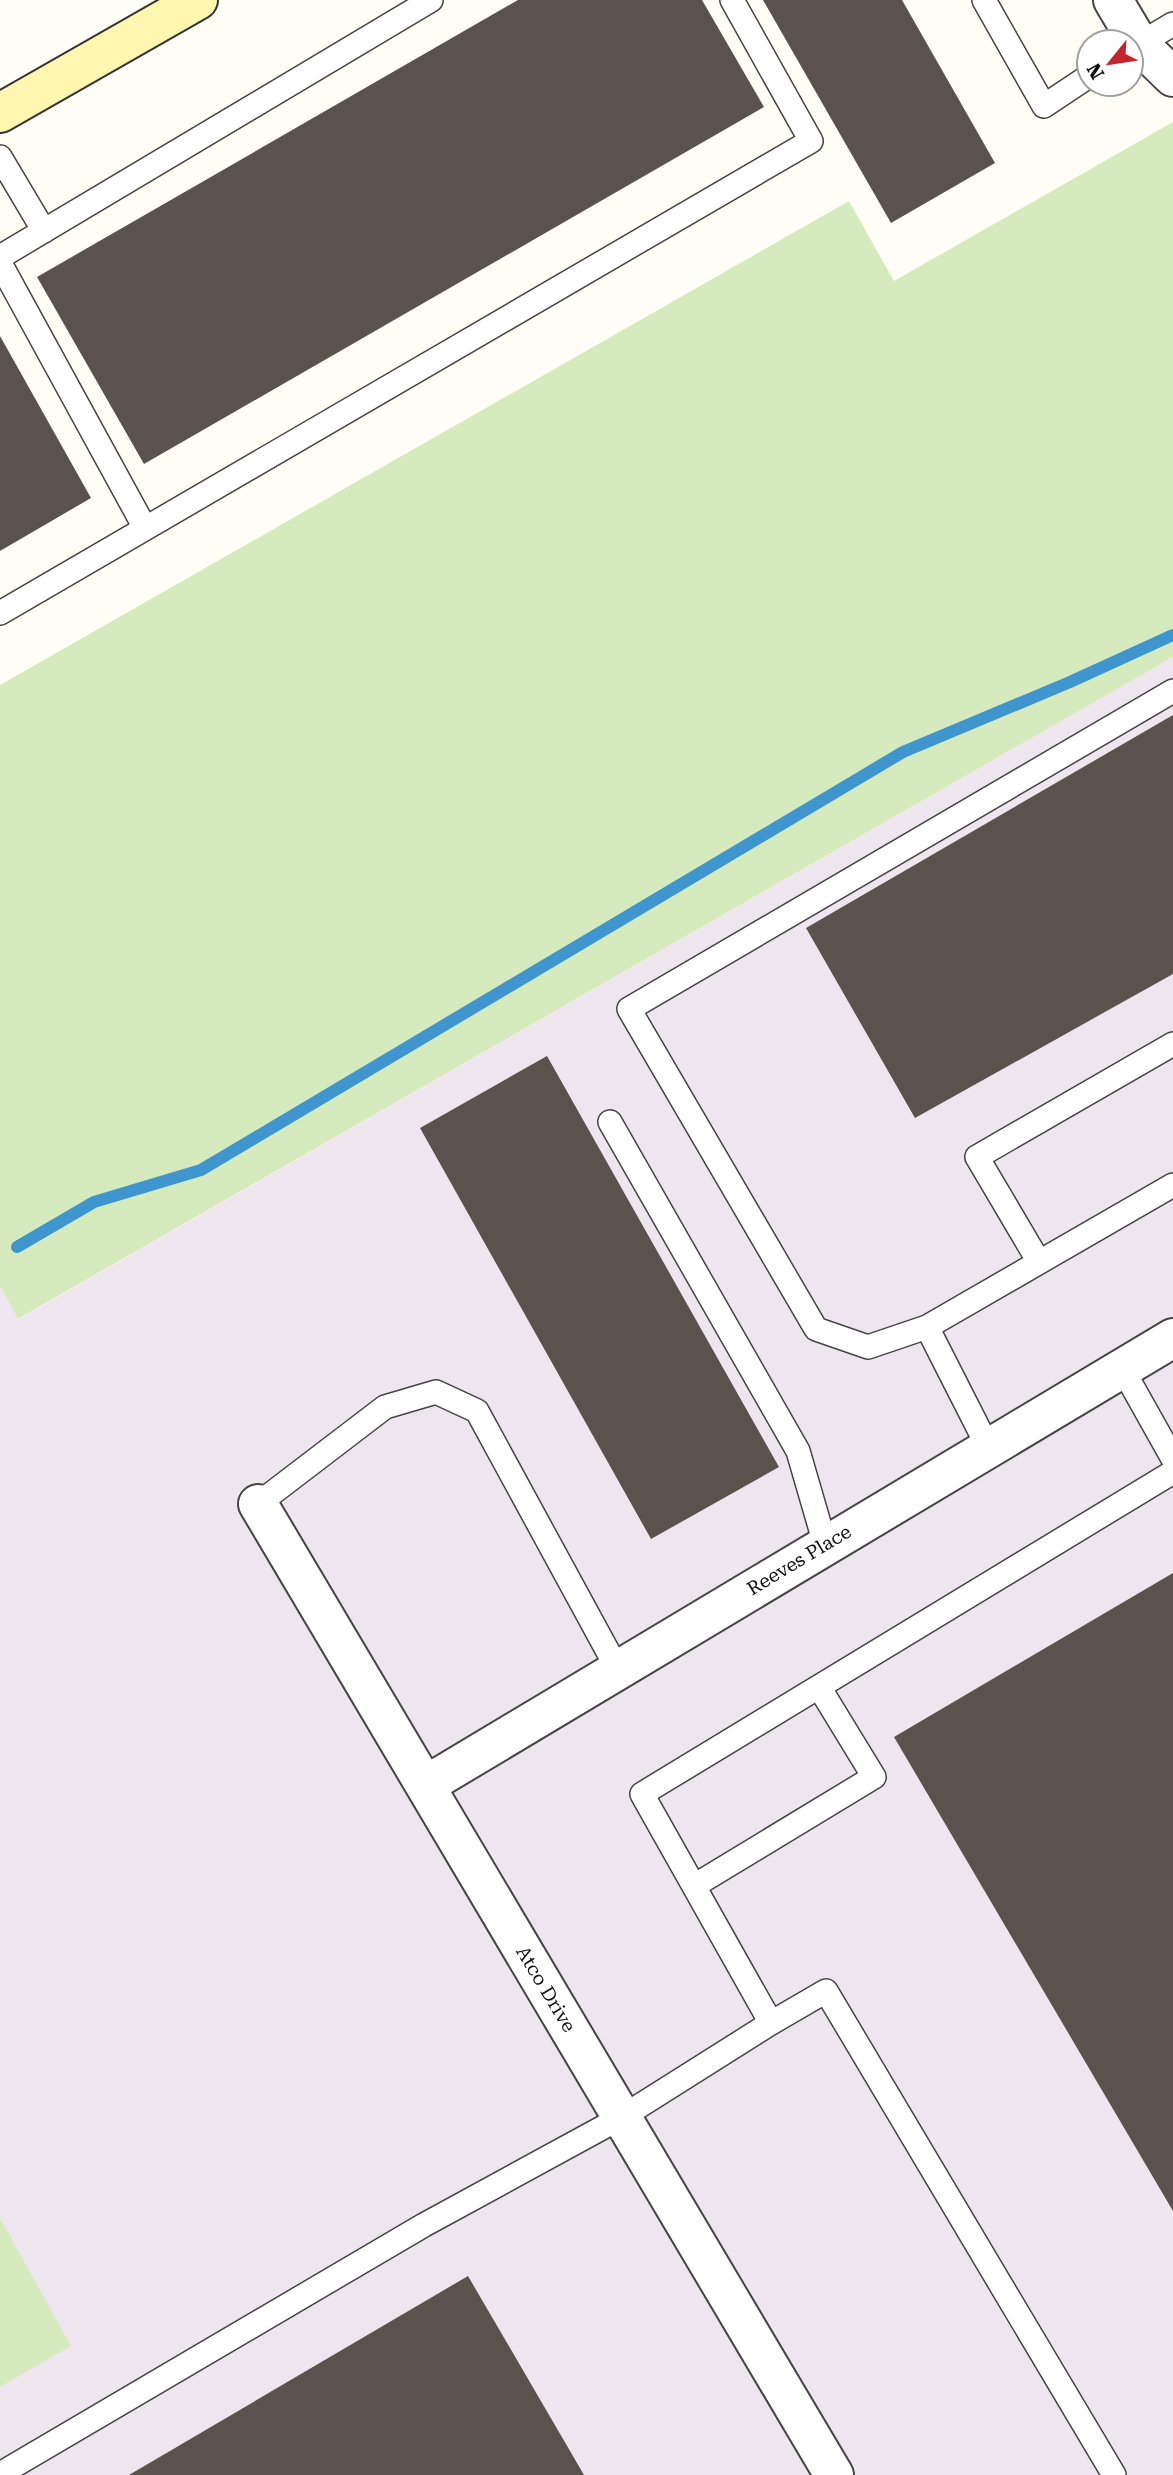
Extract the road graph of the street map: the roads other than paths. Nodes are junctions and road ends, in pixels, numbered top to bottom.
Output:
1 (198, 0) edge
2 (431, 0) edge
3 (732, 0) edge
4 (984, 0) edge
5 (1113, 0) edge
6 (1173, 24) edge
7 (1126, 28) edge
8 (1145, 40) edge
9 (1145, 54) edge
10 (1173, 77) edge
11 (1075, 85) edge
12 (0, 113) edge
13 (0, 157) edge
14 (44, 231) junction
15 (0, 257) edge
16 (0, 263) edge
17 (145, 528) junction
18 (0, 613) edge
19 (1173, 691) edge
20 (1173, 1044) edge
21 (610, 1122) dead end
22 (1173, 1185) edge
23 (1039, 1262) junction
24 (927, 1328) junction
25 (1173, 1338) edge
26 (1122, 1368) junction
27 (988, 1447) junction
28 (1173, 1459) edge
29 (1173, 1472) edge
30 (258, 1504) joint
31 (825, 1544) junction
32 (618, 1670) junction
33 (819, 1687) junction
34 (426, 1786) junction
35 (694, 1886) junction
36 (771, 2023) junction
37 (622, 2117) junction
38 (0, 2474) edge
39 (834, 2475) edge
40 (1114, 2475) edge

1 - 12 main road
2 - 14 lane
3 - 17 lane
4 - 11 lane
5 - 7 street
6 - 8 lane
9 - 10 street
13 - 14 lane
14 - 15 lane
16 - 17 lane
17 - 18 lane
19 - 24 lane
20 - 23 lane
21 - 31 lane
22 - 23 lane
23 - 24 lane
24 - 27 lane
25 - 26 street, Reeves Place
26 - 27 street, Reeves Place
26 - 28 lane
27 - 31 street, Reeves Place
29 - 33 lane
30 - 32 lane
30 - 34 street, Atco Drive
31 - 32 street, Reeves Place
32 - 34 street, Reeves Place
33 - 35 lane
33 - 35 lane
34 - 37 street, Atco Drive
35 - 36 lane
36 - 37 lane
36 - 40 lane
37 - 38 lane
37 - 39 street, Atco Drive

